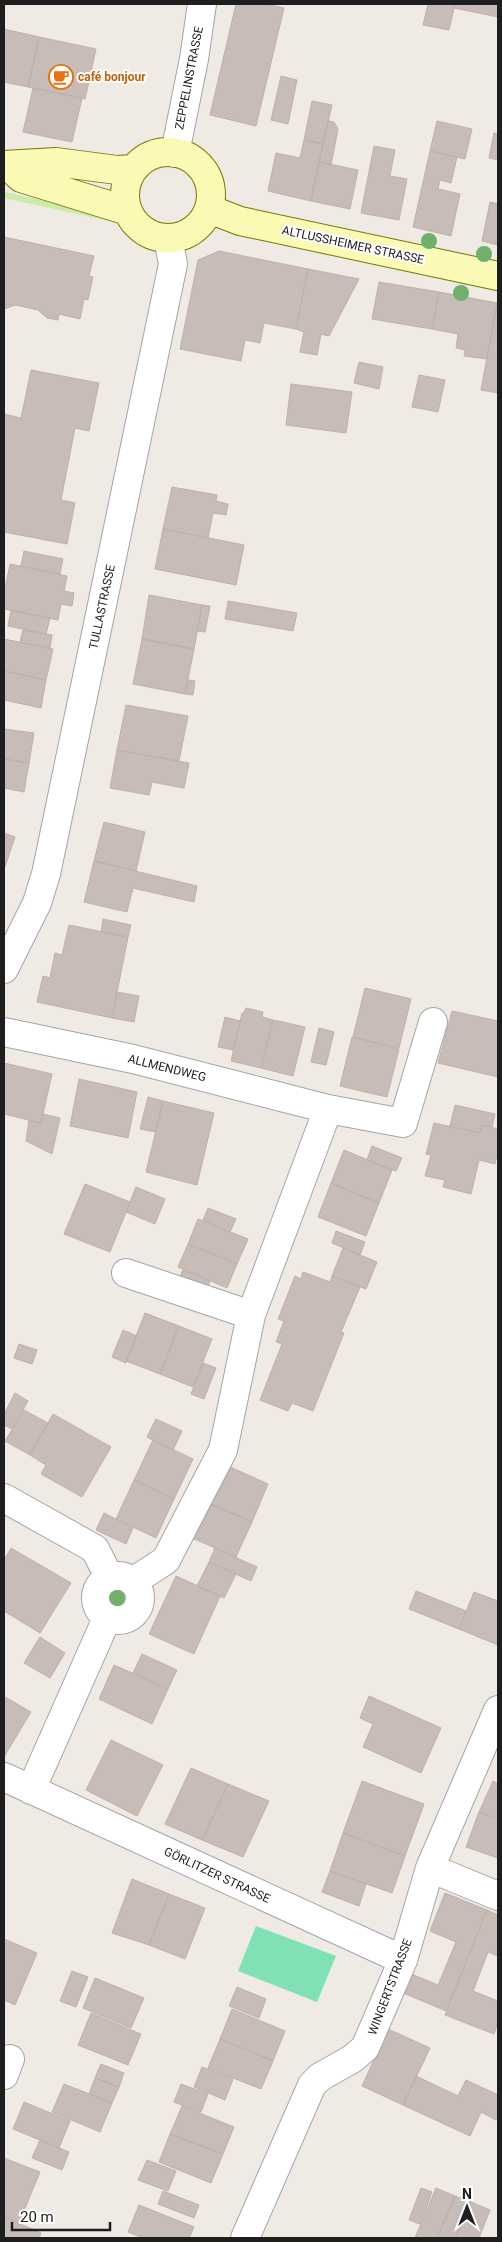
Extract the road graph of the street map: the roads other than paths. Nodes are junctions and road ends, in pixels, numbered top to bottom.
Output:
1 (202, 4) edge
2 (175, 153) junction
3 (6, 166) edge
4 (134, 169) junction
5 (209, 209) junction
6 (128, 212) junction
7 (168, 238) junction
8 (498, 276) edge
9 (4, 969) edge
10 (433, 1022) dead end
11 (4, 1032) edge
12 (328, 1109) junction
13 (126, 1273) dead end
14 (251, 1315) junction
15 (4, 1498) edge
16 (122, 1579) junction
17 (107, 1618) junction
18 (498, 1710) edge
19 (4, 1777) edge
20 (31, 1790) junction
21 (430, 1868) junction
22 (498, 1896) edge
23 (403, 1960) junction
24 (245, 2238) edge

1 - 2 street, ZEPPELINSTRASSE
2 - 4 street
2 - 5 street
3 - 4 street
3 - 6 street
4 - 6 street
5 - 7 street
5 - 8 street, ALTLUSSHEIMER STRASSE
6 - 7 street
7 - 9 street, TULLASTRASSE
10 - 12 street, ALLMENDWEG
11 - 12 street, ALLMENDWEG
12 - 14 street
13 - 14 street
14 - 16 street
15 - 16 street
16 - 17 street
16 - 17 street
17 - 20 street
18 - 21 street, WINGERTSTRASSE
19 - 20 street, GÖRLITZER STRASSE
20 - 23 street, GÖRLITZER STRASSE
21 - 22 street
21 - 23 street, WINGERTSTRASSE
23 - 24 street, WINGERTSTRASSE

